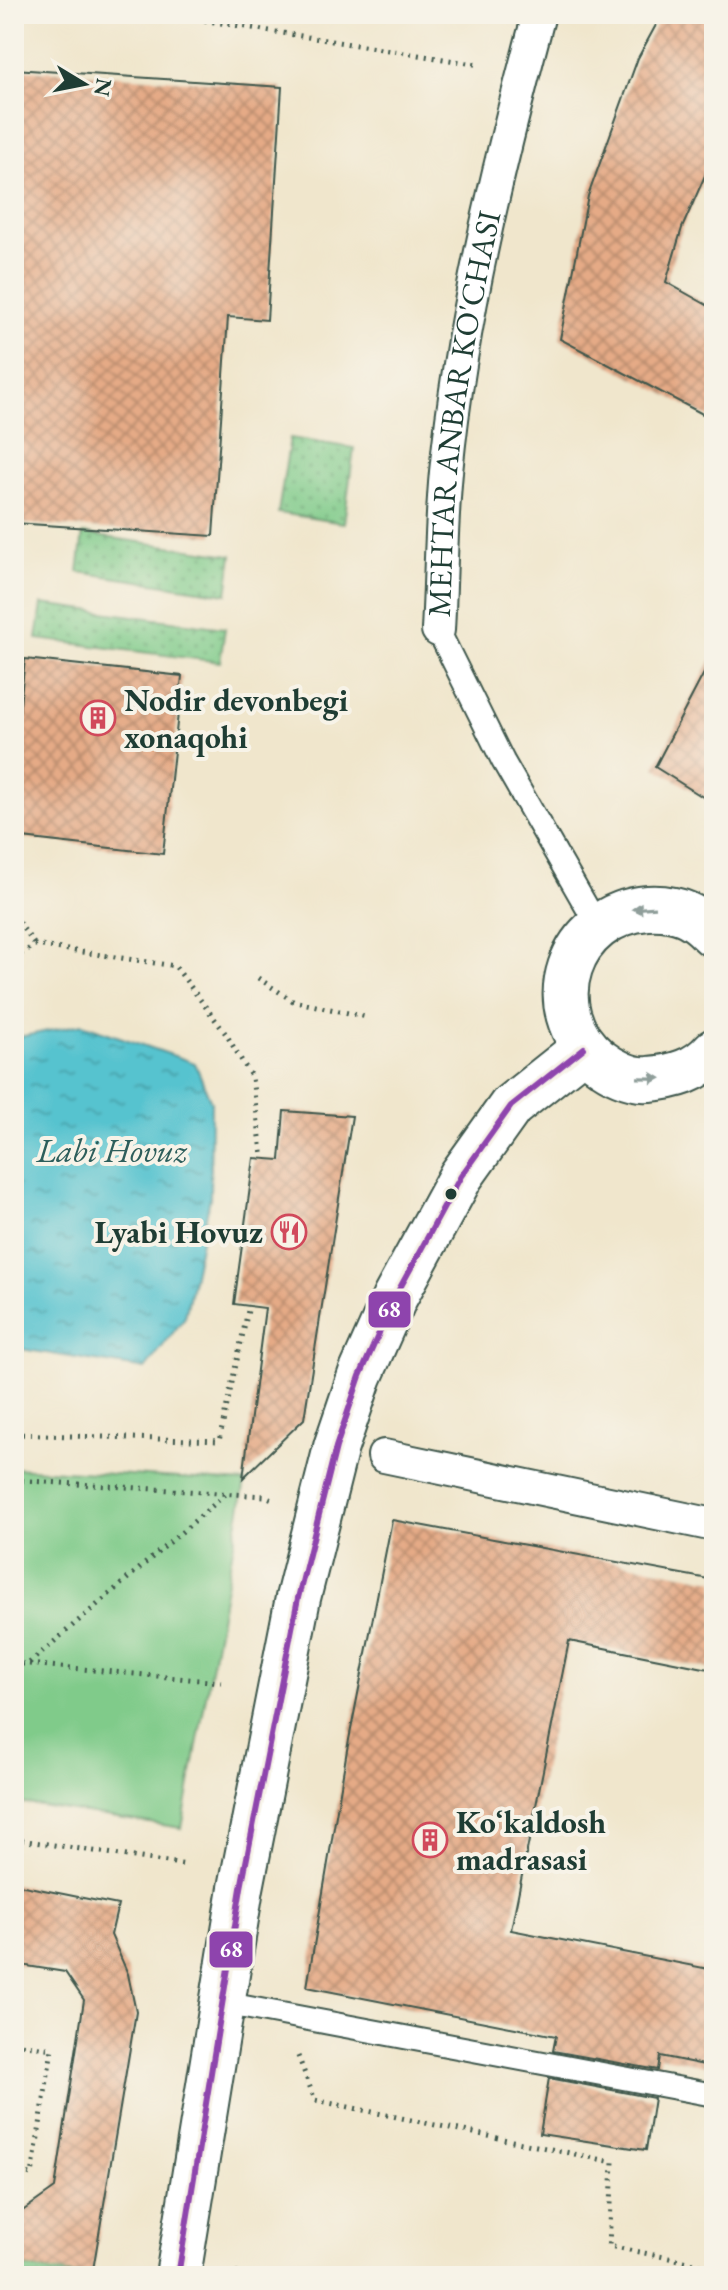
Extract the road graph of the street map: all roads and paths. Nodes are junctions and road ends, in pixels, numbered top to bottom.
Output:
1 (149, 14) edge
2 (539, 14) edge
3 (524, 71) junction
4 (438, 630) joint
5 (21, 647) dead end
6 (14, 685) edge
7 (14, 916) edge
8 (597, 925) junction
9 (714, 935) edge
10 (35, 945) junction
11 (14, 958) edge
12 (258, 978) dead end
13 (367, 1017) dead end
14 (584, 1048) junction
15 (714, 1051) edge
16 (263, 1159) dead end
17 (249, 1306) dead end
18 (14, 1434) edge
19 (384, 1456) dead end
20 (14, 1480) edge
21 (226, 1494) junction
22 (265, 1496) dead end
23 (714, 1525) edge
24 (14, 1664) edge
25 (28, 1664) junction
26 (221, 1682) dead end
27 (14, 1839) edge
28 (187, 1865) dead end
29 (223, 2003) junction
30 (281, 2015) junction
31 (14, 2043) edge
32 (714, 2095) edge
33 (14, 2172) edge
34 (714, 2267) edge
35 (236, 2273) dead end
36 (178, 2276) edge
37 (254, 2276) edge

1 - 3 path
2 - 3 street, MEHTAR ANBAR KO'CHASI
3 - 4 street, MEHTAR ANBAR KO'CHASI
4 - 8 lane, MEHTAR ANBAR KO'CHASI
5 - 6 path
7 - 10 path
9 -> 8 main road
8 - 14 main road
10 - 11 path
10 - 16 path
12 - 13 path
14 -> 15 main road
14 - 29 main road
17 - 18 path
19 - 23 street
20 - 21 path
21 - 22 path
21 - 25 path
24 - 25 path
25 - 26 path
27 - 28 path
29 - 30 lane
29 - 36 main road
30 - 32 lane
30 - 34 path
31 - 33 path
35 - 37 path

